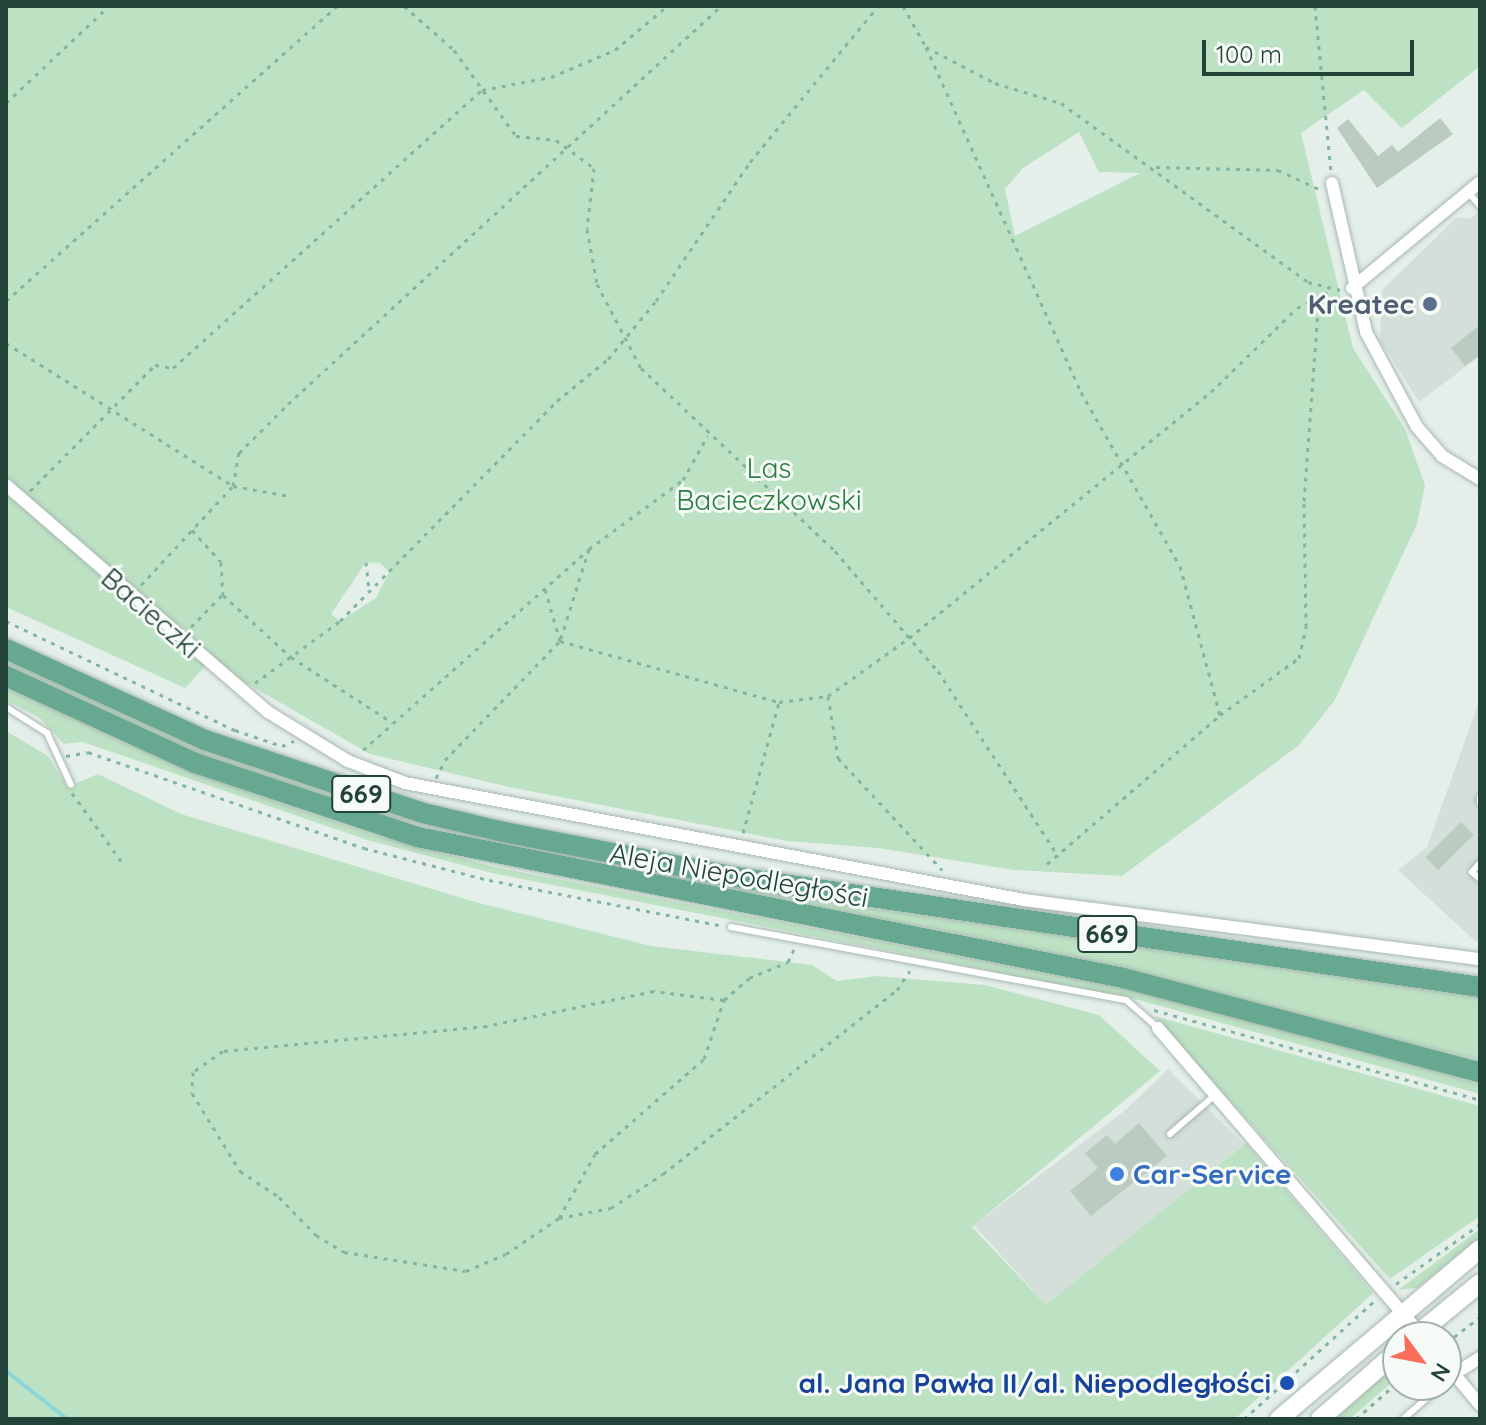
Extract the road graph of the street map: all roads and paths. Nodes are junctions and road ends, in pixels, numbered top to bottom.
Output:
1 (109, 6) edge
2 (337, 6) edge
3 (404, 6) edge
4 (667, 6) edge
5 (721, 6) edge
6 (878, 6) edge
7 (903, 6) edge
8 (1315, 6) edge
9 (926, 47) junction
10 (482, 90) junction
11 (6, 103) edge
12 (568, 147) junction
13 (1156, 167) junction
14 (1480, 182) edge
15 (1332, 183) joint
16 (1468, 192) junction
17 (1480, 206) edge
18 (1335, 207) junction
19 (1352, 288) junction
20 (1330, 291) junction
21 (1319, 295) junction
22 (6, 301) edge
23 (623, 341) junction
24 (6, 343) edge
25 (115, 406) junction
26 (709, 435) junction
27 (1121, 464) junction
28 (1480, 479) edge
29 (6, 485) edge
30 (233, 486) junction
31 (290, 496) dead end
32 (22, 500) junction
33 (192, 530) junction
34 (589, 549) junction
35 (366, 562) dead end
36 (545, 589) junction
37 (136, 591) dead end
38 (370, 591) junction
39 (223, 595) junction
40 (6, 621) edge
41 (180, 638) junction
42 (909, 638) junction
43 (560, 641) junction
44 (6, 649) edge
45 (291, 657) junction
46 (6, 676) edge
47 (242, 692) junction
48 (828, 696) junction
49 (779, 702) junction
50 (6, 707) edge
51 (1220, 715) junction
52 (393, 723) junction
53 (300, 735) junction
54 (363, 750) dead end
55 (445, 760) dead end
56 (70, 782) joint
57 (741, 840) dead end
58 (1058, 856) junction
59 (121, 861) dead end
60 (1480, 863) edge
61 (1047, 864) dead end
62 (949, 877) dead end
63 (1480, 879) edge
64 (731, 927) dead end
65 (796, 937) junction
66 (1480, 959) edge
67 (912, 963) junction
68 (1480, 987) edge
69 (724, 1000) junction
70 (1139, 1006) junction
71 (1158, 1028) joint
72 (1480, 1072) edge
73 (1214, 1096) junction
74 (1480, 1100) edge
75 (1170, 1134) dead end
76 (559, 1218) junction
77 (1480, 1224) edge
78 (1480, 1249) edge
79 (1480, 1283) edge
80 (1386, 1290) junction
81 (1403, 1312) junction
82 (1480, 1317) edge
83 (1409, 1321) edge
84 (1435, 1321) edge
85 (1462, 1331) edge
86 (1480, 1358) edge
87 (1382, 1365) edge
88 (1462, 1368) edge
89 (1462, 1389) edge
90 (1382, 1396) edge
91 (1421, 1401) edge
92 (1480, 1405) edge
93 (1244, 1419) edge
94 (1279, 1419) edge
95 (1320, 1419) edge
96 (1356, 1419) edge
97 (1403, 1419) edge

1 - 11 path
2 - 22 path
3 - 10 path
4 - 10 path
5 - 12 path
6 - 23 path
7 - 9 path
8 - 15 path
9 - 13 path
9 - 27 path
10 - 12 path
10 - 25 path
12 - 23 path
12 - 30 path
13 - 18 path
13 - 20 path
14 - 16 street
15 - 18 street
16 - 17 lane
16 - 19 street
18 - 19 street
19 - 20 path
19 - 28 street
20 - 21 path
21 - 27 path
21 - 51 path
23 - 26 path
23 - 38 path
24 - 25 path
25 - 30 path
25 - 32 path
26 - 34 path
26 - 42 path
27 - 42 path
27 - 51 path
29 - 32 street, Bacieczki
30 - 31 path
30 - 33 path
32 - 41 street, Bacieczki
33 - 37 path
33 - 39 path
34 - 36 path
34 - 43 path
35 - 38 path
36 - 43 path
36 - 52 path
38 - 45 path
39 - 41 path
39 - 45 path
40 - 53 path
41 - 47 street, Bacieczki
42 - 48 path
42 - 58 path
43 - 49 path
43 - 55 path
44 - 68 main road, Aleja Niepodległości / 669
45 - 47 path
45 - 52 path
46 - 72 main road, Aleja Niepodległości / 669
47 - 53 street, Bacieczki
48 - 49 path
48 - 62 path
49 - 57 path
50 - 56 lane
51 - 58 path
52 - 54 path
53 - 66 street, Bacieczki
56 - 59 path
58 - 61 path
60 - 63 lane
64 - 65 lane
65 - 67 lane
65 - 69 path
67 - 70 lane
67 - 76 path
69 - 76 path
69 - 76 path
70 - 71 lane
70 - 74 path
71 - 73 street
73 - 75 lane
73 - 80 street
77 - 80 path
78 - 81 main road
79 - 84 main road
80 - 81 street
80 - 93 path
81 - 83 street
81 - 94 main road
82 - 85 path
86 - 88 street
87 - 95 main road
89 - 92 street
90 - 96 path
91 - 97 lane

